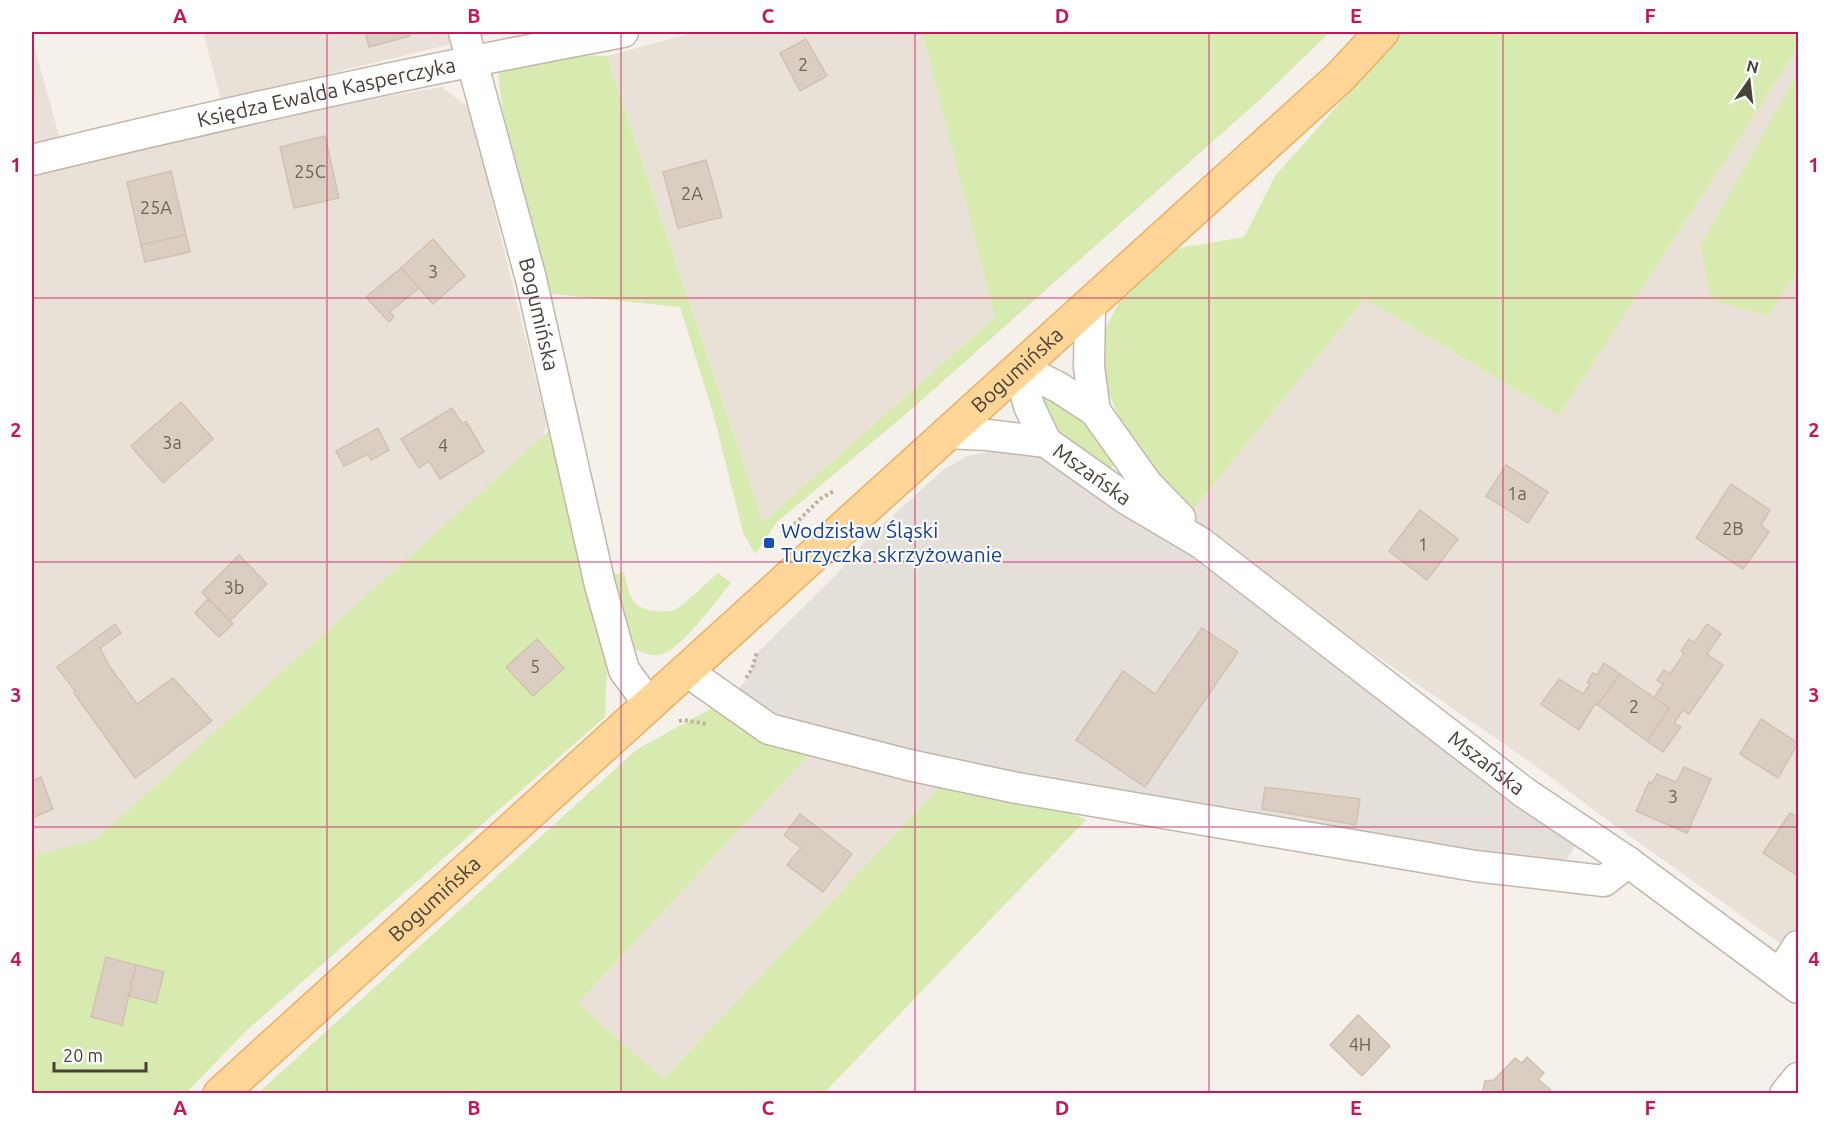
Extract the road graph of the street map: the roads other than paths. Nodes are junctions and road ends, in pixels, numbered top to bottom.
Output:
1 (464, 32) edge
2 (623, 32) edge
3 (1382, 32) edge
4 (472, 60) junction
5 (32, 160) edge
6 (1090, 305) junction
7 (1019, 368) junction
8 (1095, 411) junction
9 (947, 433) junction
10 (1046, 442) junction
11 (1201, 543) junction
12 (685, 670) junction
13 (660, 713) junction
14 (1628, 862) junction
15 (1798, 946) edge
16 (1789, 981) edge
17 (1798, 1078) edge
18 (220, 1094) edge
19 (1785, 1094) edge

1 - 4 street, Bogumińska
2 - 4 street, Księdza Ewalda Kasperczyka
3 - 6 main road, Bogumińska
4 - 5 street, Księdza Ewalda Kasperczyka
4 - 13 street, Bogumińska
6 - 7 main road, Bogumińska
6 - 8 street
7 - 8 street
7 - 9 main road, Bogumińska
7 - 10 street
8 - 11 street, Mszańska
9 - 10 street
9 - 12 main road, Bogumińska
10 - 11 street, Mszańska
11 - 14 street, Mszańska
12 - 13 main road, Bogumińska
12 - 14 street
13 - 18 main road, Bogumińska
14 - 16 street, Mszańska
15 - 16 street, Mszańska
17 - 19 street

